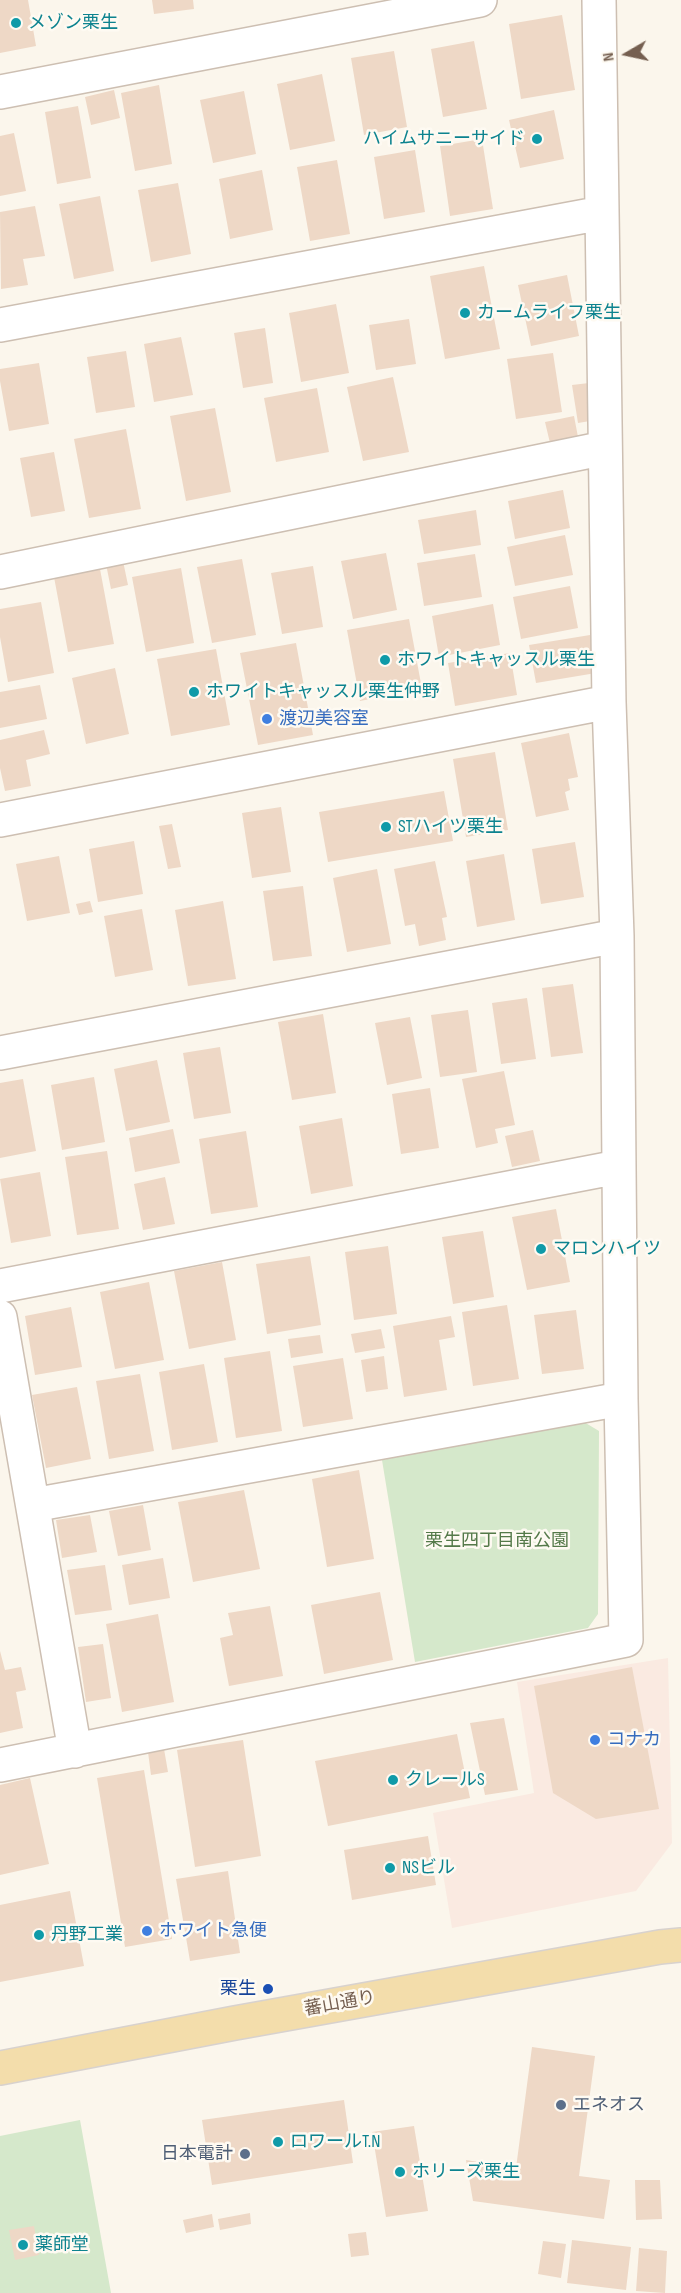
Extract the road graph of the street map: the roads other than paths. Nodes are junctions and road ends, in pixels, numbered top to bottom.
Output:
1 (480, 0) edge
2 (598, 0) edge
3 (0, 92) edge
4 (602, 213) junction
5 (0, 325) edge
6 (605, 448) junction
7 (0, 572) edge
8 (609, 702) junction
9 (0, 820) edge
10 (617, 936) junction
11 (0, 1053) edge
12 (618, 1167) junction
13 (0, 1286) edge
14 (0, 1317) edge
15 (621, 1399) junction
16 (33, 1505) junction
17 (75, 1751) junction
18 (0, 1765) edge
19 (681, 1945) edge
20 (0, 2068) edge

1 - 3 street
2 - 4 street
4 - 5 street
4 - 6 street
6 - 7 street
6 - 8 street
8 - 9 street
8 - 10 street
10 - 11 street
10 - 12 street
12 - 13 street
12 - 15 street
14 - 16 street
15 - 16 street
15 - 17 street
16 - 17 street
17 - 18 street
19 - 20 main road, 蕃山通り

